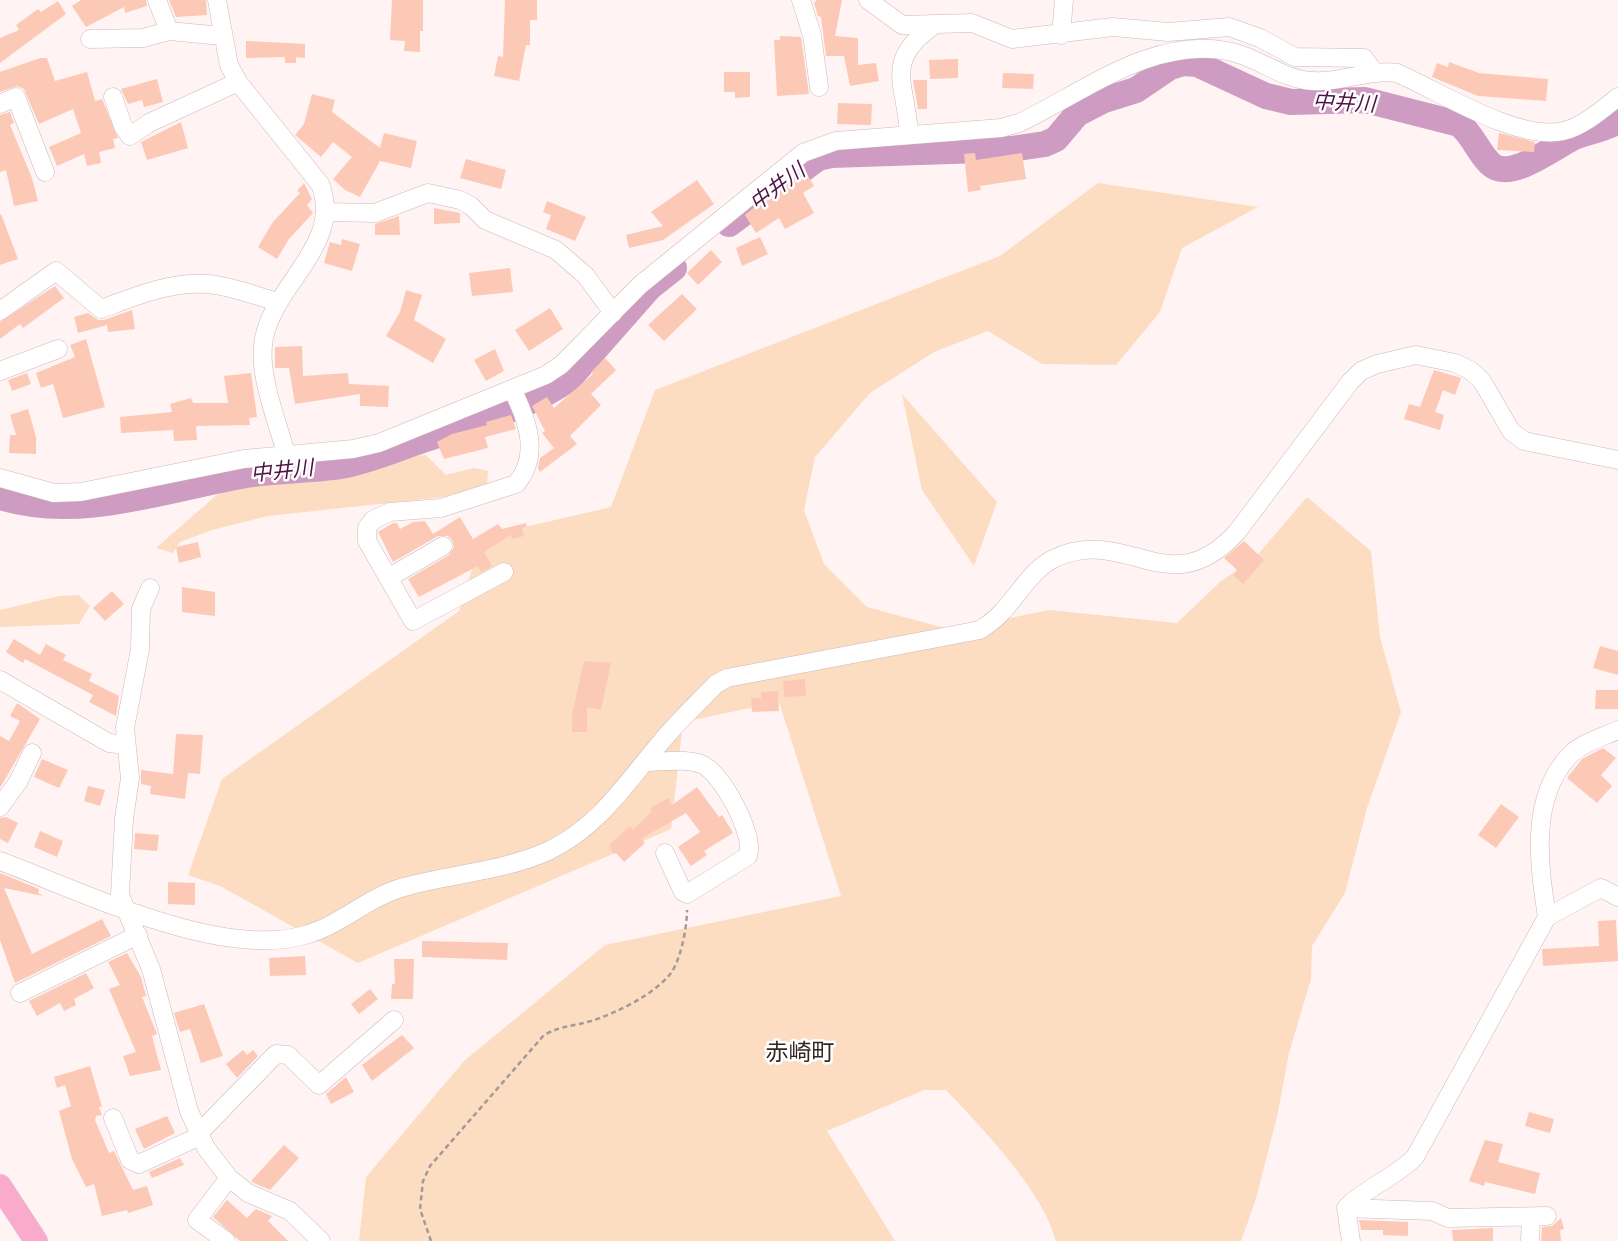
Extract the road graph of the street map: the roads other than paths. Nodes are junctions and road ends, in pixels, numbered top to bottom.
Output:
1 (157, 0) edge
2 (217, 0) edge
3 (801, 0) edge
4 (1065, 0) edge
5 (875, 3) edge
6 (933, 26) junction
7 (169, 31) junction
8 (1060, 35) junction
9 (222, 36) junction
10 (90, 39) dead end
11 (1374, 72) junction
12 (239, 82) junction
13 (819, 87) dead end
14 (113, 97) dead end
15 (1616, 103) edge
16 (0, 104) edge
17 (909, 135) junction
18 (45, 172) dead end
19 (327, 212) junction
20 (278, 302) junction
21 (0, 311) edge
22 (613, 313) junction
23 (58, 349) dead end
24 (0, 371) edge
25 (513, 392) junction
26 (286, 454) junction
27 (1618, 460) edge
28 (0, 478) edge
29 (443, 546) dead end
30 (504, 572) dead end
31 (388, 578) junction
32 (150, 588) dead end
33 (0, 680) edge
34 (1618, 730) edge
35 (126, 745) junction
36 (32, 753) dead end
37 (646, 762) junction
38 (0, 807) edge
39 (665, 853) dead end
40 (0, 861) edge
41 (1618, 897) edge
42 (127, 908) junction
43 (1548, 917) junction
44 (138, 935) junction
45 (20, 993) dead end
46 (394, 1020) dead end
47 (113, 1118) dead end
48 (200, 1134) junction
49 (229, 1178) junction
50 (0, 1186) edge
51 (1346, 1208) junction
52 (7, 1210) edge
53 (36, 1241) edge
54 (226, 1241) edge
55 (321, 1241) edge
56 (1351, 1241) edge
57 (1530, 1241) edge

1 - 7 street
2 - 9 street
3 - 13 street
4 - 8 street
5 - 6 street
6 - 8 street
6 - 17 street
7 - 9 street
7 - 10 street
8 - 11 street
9 - 12 street
11 - 15 street
11 - 17 street
12 - 14 street
12 - 19 street
16 - 18 street
17 - 22 street
19 - 20 street
19 - 22 street
20 - 21 street
20 - 26 street
22 - 25 street
23 - 24 street
25 - 26 street
25 - 31 street
26 - 28 street
27 - 37 street
29 - 31 street
30 - 31 street
32 - 35 street
33 - 35 street
34 - 43 street
35 - 42 street
36 - 38 street
37 - 39 street
37 - 42 street
40 - 42 street
41 - 43 street
42 - 44 street
43 - 51 street
44 - 45 street
44 - 48 street
46 - 48 street
47 - 48 street
48 - 49 street
49 - 54 street
49 - 55 street
50 - 52 main road
51 - 56 street
51 - 57 street
52 - 53 main road

